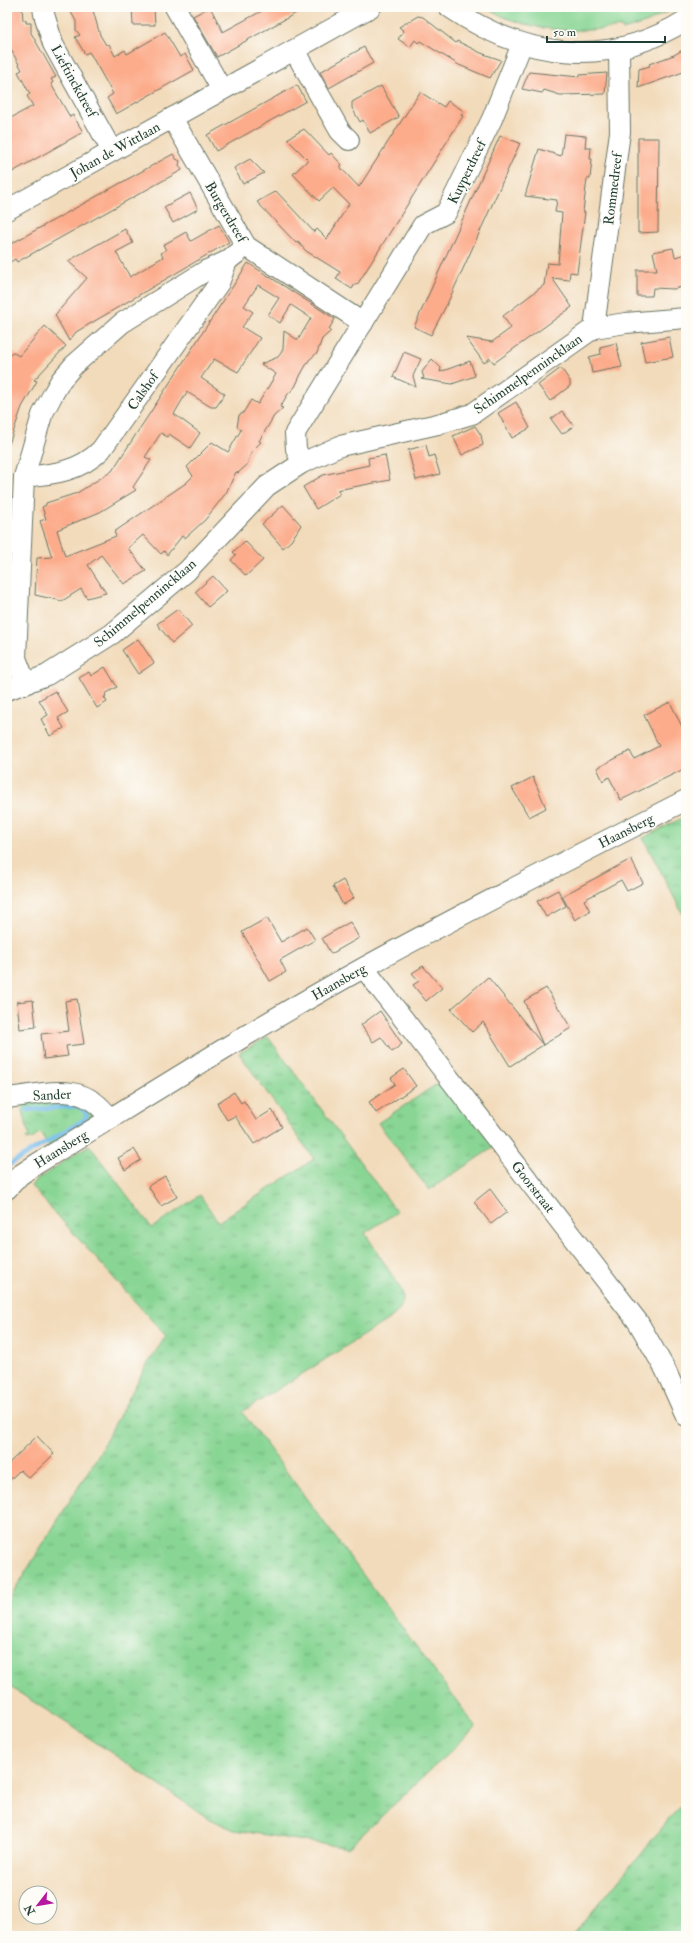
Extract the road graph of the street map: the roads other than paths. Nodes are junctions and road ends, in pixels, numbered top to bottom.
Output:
1 (43, 7) edge
2 (175, 7) edge
3 (371, 7) edge
4 (449, 7) edge
5 (686, 20) edge
6 (522, 44) junction
7 (619, 49) junction
8 (294, 50) junction
9 (222, 90) junction
10 (172, 118) junction
11 (349, 140) dead end
12 (112, 151) junction
13 (7, 210) edge
14 (246, 246) junction
15 (227, 261) junction
16 (686, 318) edge
17 (363, 323) junction
18 (594, 328) junction
19 (302, 463) junction
20 (24, 477) junction
21 (26, 684) junction
22 (7, 690) edge
23 (686, 800) edge
24 (364, 968) junction
25 (7, 1098) edge
26 (110, 1119) junction
27 (7, 1189) edge
28 (686, 1416) edge

1 - 12 street, Lieftinckdreef
2 - 9 street
3 - 8 street, Johan de Wittlaan
4 - 6 street
5 - 7 street
6 - 7 street
6 - 17 street, Kuyperdreef
7 - 18 street, Rommedreef
8 - 9 street, Johan de Wittlaan
8 - 11 street
9 - 10 street, Johan de Wittlaan
10 - 12 street, Johan de Wittlaan
10 - 14 street, Burgerdreef
12 - 13 street, Johan de Wittlaan
14 - 15 street
14 - 17 street, Burgerdreef
15 - 20 street
15 - 20 street, Calshof
16 - 18 street, Schimmelpennincklaan
17 - 19 street
18 - 19 street, Schimmelpennincklaan
19 - 21 street, Schimmelpennincklaan
20 - 21 street
21 - 22 street, Schimmelpennincklaan
23 - 24 street, Haansberg
24 - 26 street, Haansberg
24 - 28 street, Goorstraat
25 - 26 street, Sander
26 - 27 street, Haansberg

